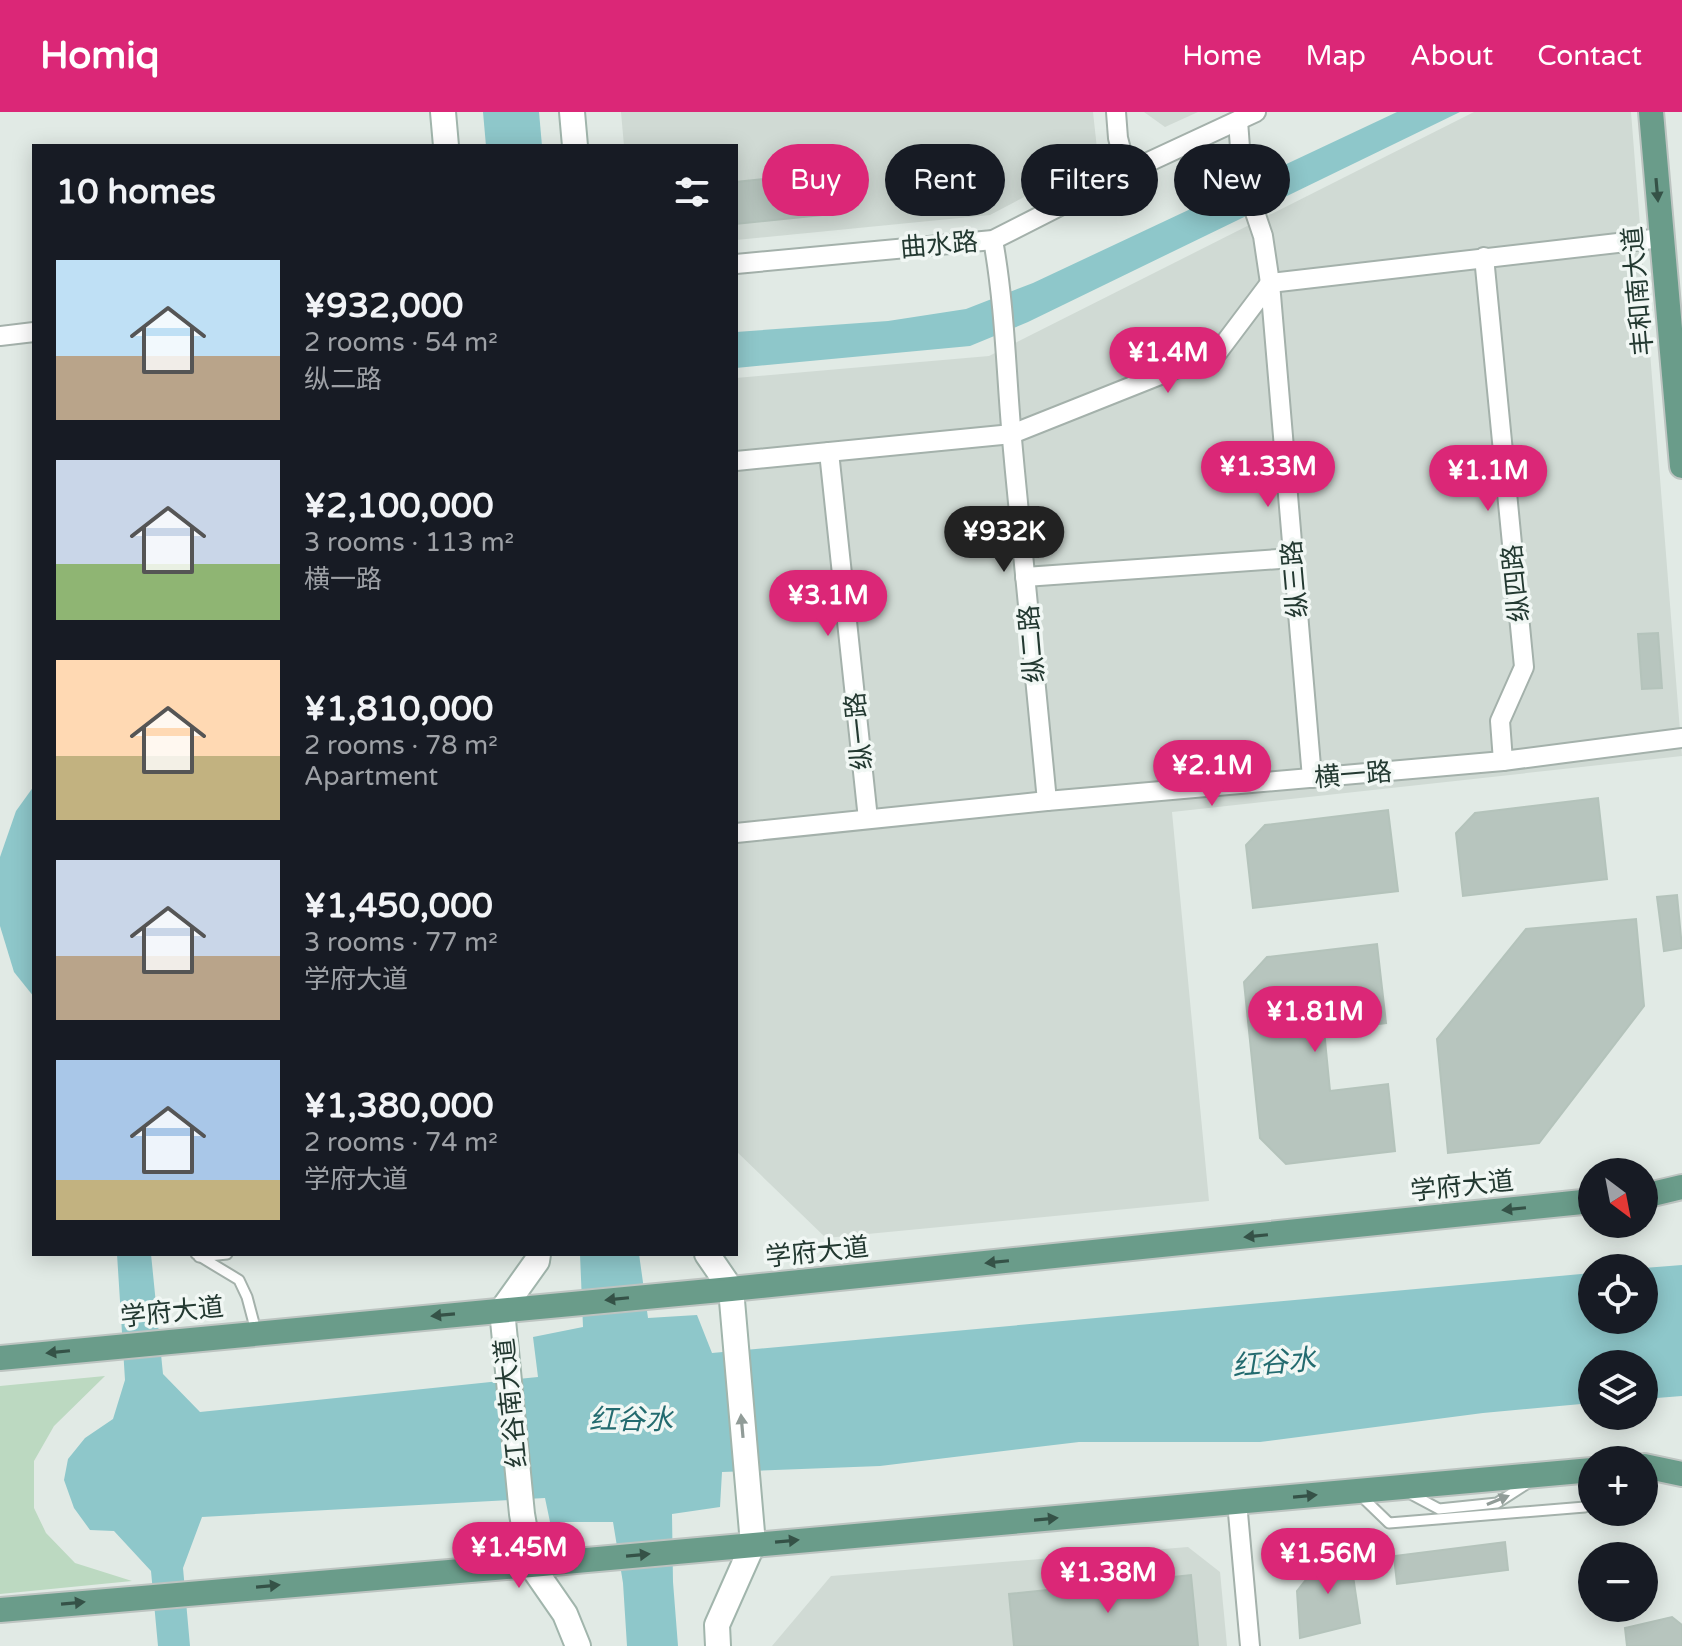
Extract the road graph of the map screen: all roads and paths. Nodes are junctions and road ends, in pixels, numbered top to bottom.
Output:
1 (443, 112) edge
2 (572, 112) edge
3 (1116, 112) edge
4 (1256, 112) edge
5 (1651, 112) edge
6 (1238, 121) junction
7 (446, 144) edge
8 (575, 144) edge
9 (1120, 144) edge
10 (1158, 158) edge
11 (1040, 216) edge
12 (1661, 238) junction
13 (993, 240) junction
14 (1484, 257) junction
15 (738, 264) edge
16 (1270, 283) junction
17 (32, 332) edge
18 (0, 336) edge
19 (1012, 434) junction
20 (829, 452) junction
21 (738, 461) edge
22 (1682, 466) edge
23 (1293, 558) junction
24 (1025, 577) junction
25 (1682, 738) edge
26 (1503, 761) junction
27 (1312, 778) junction
28 (1047, 801) junction
29 (868, 819) junction
30 (738, 833) edge
31 (1682, 1190) edge
32 (1658, 1194) edge
33 (1578, 1202) edge
34 (200, 1256) edge
35 (538, 1256) edge
36 (708, 1256) edge
37 (731, 1289) junction
38 (502, 1310) junction
39 (257, 1332) junction
40 (0, 1358) edge
41 (1682, 1461) edge
42 (1658, 1464) edge
43 (1658, 1468) edge
44 (1578, 1471) edge
45 (1682, 1474) edge
46 (1357, 1491) junction
47 (1237, 1502) junction
48 (1578, 1508) edge
49 (753, 1544) junction
50 (531, 1565) junction
51 (0, 1610) edge
52 (578, 1646) edge
53 (718, 1646) edge
54 (1250, 1646) edge

1 - 7 main road
2 - 8 main road
3 - 9 street
4 - 6 street, 曲水路
5 -> 12 main road, 丰和南大道
6 - 10 street, 曲水路
6 - 16 street, 纵三路
11 - 13 street, 曲水路
12 - 14 street
12 - 22 main road, 丰和南大道
13 - 15 street, 曲水路
13 - 19 street, 纵二路
14 - 16 street
14 - 26 street, 纵四路
16 - 19 street
16 - 23 street, 纵三路
17 - 18 street
19 - 20 street
19 - 24 street, 纵二路
20 - 21 street
20 - 29 street, 纵一路
23 - 24 street
23 - 27 street, 纵三路
24 - 28 street, 纵二路
25 - 26 street, 横一路
26 - 27 street, 横一路
27 - 28 street, 横一路
28 - 29 street, 横一路
29 - 30 street, 横一路
31 - 32 main road
33 -> 37 main road, 学府大道
34 - 39 lane
35 - 38 main road, 红谷南大道
36 - 37 main road
37 -> 38 main road, 学府大道
49 -> 37 main road
38 -> 39 main road, 学府大道
38 - 50 main road, 红谷南大道
39 -> 40 main road, 学府大道
41 - 42 main road
43 - 45 main road
44 - 46 main road
47 -> 46 main road
46 - 48 lane
49 -> 47 main road
47 - 54 street
50 -> 49 main road
49 - 53 main road
51 -> 50 main road
50 - 52 main road, 红谷南大道

